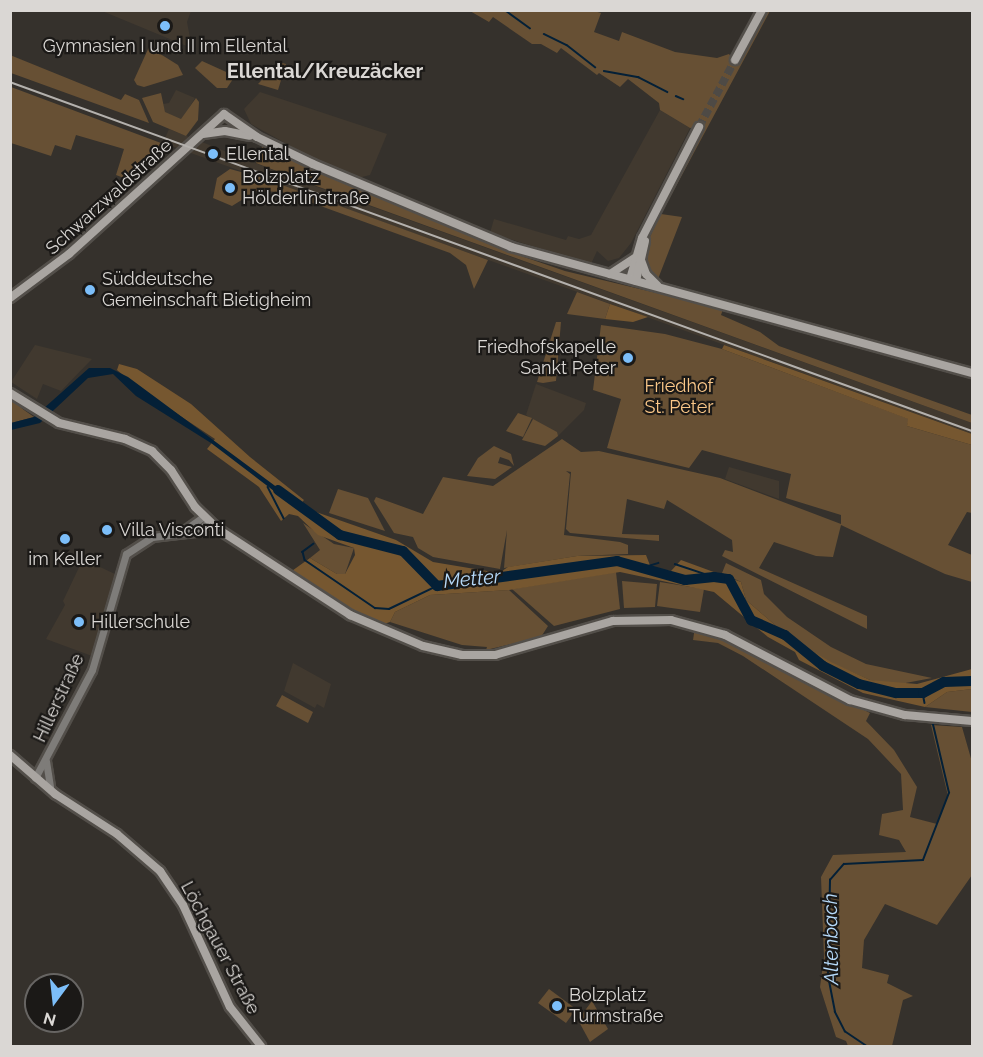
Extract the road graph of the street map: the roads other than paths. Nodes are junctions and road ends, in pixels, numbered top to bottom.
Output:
1 (762, 10) edge
2 (735, 60) tunnel mouth
3 (699, 127) tunnel mouth
4 (201, 134) junction
5 (257, 138) junction
6 (638, 259) junction
7 (609, 274) junction
8 (633, 280) junction
9 (658, 286) junction
10 (10, 298) edge
11 (972, 373) edge
12 (10, 393) edge
13 (206, 519) junction
14 (972, 722) edge
15 (10, 755) edge
16 (46, 761) junction
17 (35, 778) junction
18 (55, 794) junction
19 (261, 1047) edge

1 - 2 main road
3 - 6 main road
4 - 5 main road
4 - 5 main road, Schwarzwaldstraße
4 - 10 main road, Schwarzwaldstraße
5 - 7 main road
6 - 7 main road
6 - 8 main road
6 - 9 main road
7 - 8 main road
8 - 9 main road
9 - 11 main road
12 - 13 main road
13 - 14 main road
13 - 16 street, Hillerstraße
15 - 17 main road, Löchgauer Straße
16 - 17 street, Hillerstraße
16 - 18 street
17 - 18 main road, Löchgauer Straße
18 - 19 main road, Löchgauer Straße

